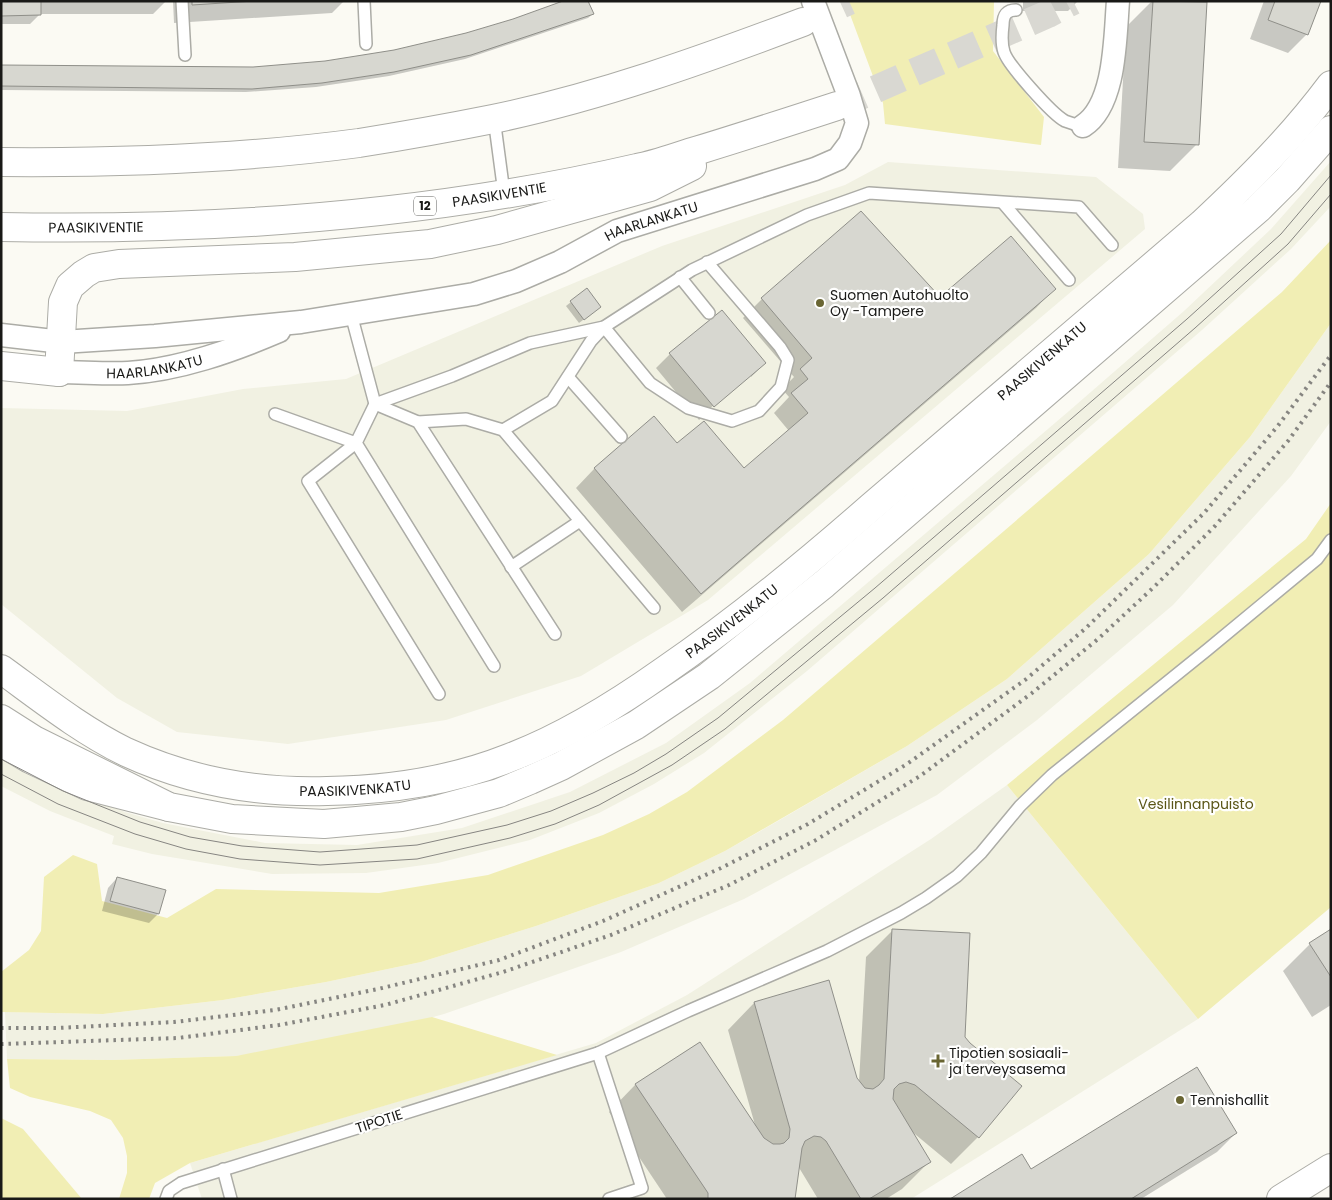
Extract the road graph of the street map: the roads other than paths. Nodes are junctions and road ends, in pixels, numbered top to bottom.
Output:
1 (182, 1) edge
2 (364, 1) edge
3 (1118, 1) edge
4 (1016, 10) dead end
5 (808, 12) edge
6 (366, 44) dead end
7 (185, 55) dead end
8 (1331, 85) edge
9 (837, 106) tunnel mouth
10 (494, 118) junction
11 (1083, 126) joint
12 (762, 130) junction
13 (1331, 130) edge
14 (1, 162) edge
15 (504, 195) junction
16 (1003, 203) junction
17 (1, 228) edge
18 (1112, 245) dead end
19 (708, 262) junction
20 (680, 277) junction
21 (1069, 280) dead end
22 (709, 313) dead end
23 (351, 314) junction
24 (301, 322) junction
25 (604, 327) junction
26 (1, 335) edge
27 (62, 342) junction
28 (1, 366) edge
29 (59, 372) junction
30 (568, 377) junction
31 (374, 404) junction
32 (275, 414) dead end
33 (418, 422) junction
34 (503, 430) junction
35 (621, 438) dead end
36 (356, 443) junction
37 (580, 521) junction
38 (1331, 540) edge
39 (511, 567) junction
40 (654, 608) dead end
41 (555, 634) dead end
42 (494, 666) dead end
43 (1, 669) edge
44 (439, 694) dead end
45 (1, 719) edge
46 (1, 742) edge
47 (169, 807) junction
48 (598, 1053) junction
49 (1331, 1168) edge
50 (223, 1169) junction
51 (166, 1199) edge
52 (232, 1199) edge
53 (609, 1199) edge
54 (1281, 1199) edge

1 - 7 lane
2 - 6 lane
3 - 11 street
4 - 11 lane
5 - 10 main road
5 - 23 street, HAARLANKATU
8 - 43 main road, PAASIKIVENKATU
9 - 12 main road, PAASIKIVENTIE / 12
10 - 14 main road
10 - 15 lane
12 - 15 main road, PAASIKIVENTIE / 12
12 - 27 main road
13 - 47 main road, PAASIKIVENKATU
15 - 17 main road, PAASIKIVENTIE / 12
16 - 18 lane
16 - 19 lane
16 - 21 lane
19 - 20 lane
19 - 25 lane
20 - 22 lane
20 - 25 lane
23 - 24 street, HAARLANKATU
23 - 31 lane
24 - 27 street, HAARLANKATU
24 - 29 street, HAARLANKATU
25 - 30 lane
25 - 31 lane
26 - 27 street, HAARLANKATU
27 - 29 main road
28 - 29 main road, HAARLANKATU
30 - 34 lane
30 - 35 lane
31 - 33 lane
31 - 36 lane
32 - 36 lane
33 - 34 lane
33 - 39 lane
34 - 37 lane
36 - 42 lane
36 - 44 lane
37 - 39 lane
37 - 40 lane
38 - 48 lane, TIPOTIE
39 - 41 lane
45 - 47 main road, PAASIKIVENKATU
46 - 47 main road
48 - 50 lane, TIPOTIE
48 - 53 lane
49 - 54 main road
50 - 51 lane, TIPOTIE
50 - 52 lane

